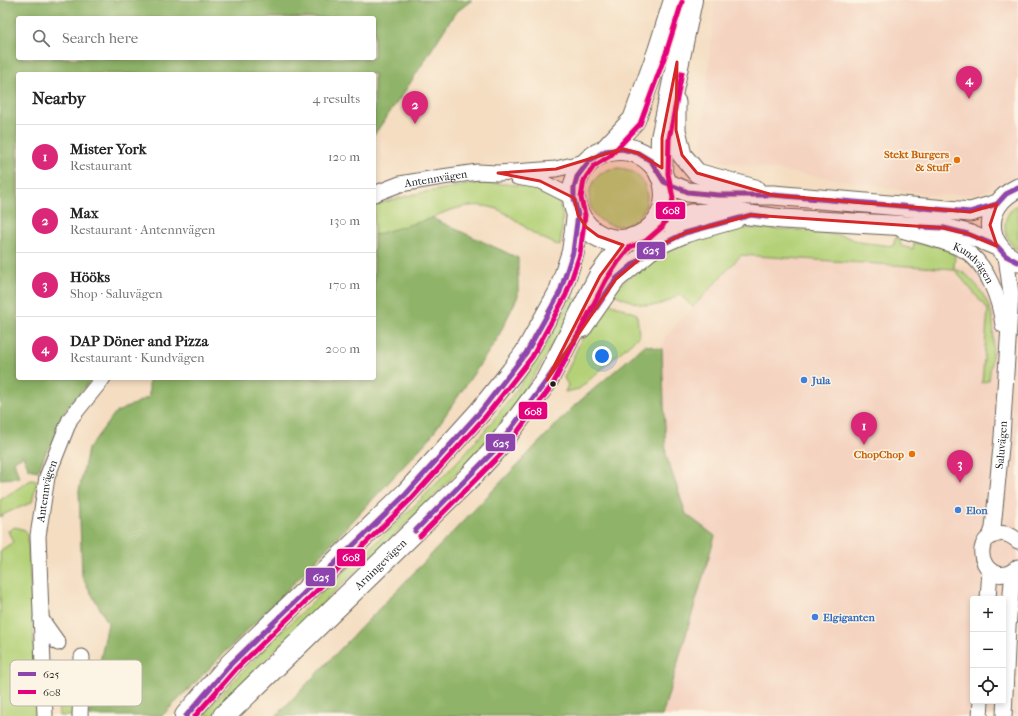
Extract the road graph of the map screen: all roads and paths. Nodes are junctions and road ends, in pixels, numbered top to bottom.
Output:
1 (675, 0) edge
2 (691, 0) edge
3 (677, 62) junction
4 (597, 156) junction
5 (498, 173) junction
6 (663, 178) junction
7 (1018, 188) edge
8 (376, 193) edge
9 (773, 195) junction
10 (996, 204) junction
11 (576, 206) junction
12 (751, 215) junction
13 (656, 224) junction
14 (884, 224) junction
15 (626, 241) junction
16 (1007, 255) edge
17 (1007, 354) junction
18 (101, 380) edge
19 (547, 380) junction
20 (990, 537) junction
21 (1018, 541) edge
22 (1015, 569) edge
23 (990, 570) junction
24 (988, 596) edge
25 (41, 619) junction
26 (58, 643) dead end
27 (42, 660) edge
28 (981, 704) edge
29 (45, 706) edge
30 (81, 706) edge
31 (45, 716) edge
32 (80, 716) edge
33 (186, 716) edge
34 (224, 716) edge
35 (980, 716) edge
36 (1004, 716) edge

1 - 4 main road
2 - 3 main road
3 - 6 main road
3 - 9 street
4 - 5 street, Antennvägen
4 - 6 main road
4 - 11 main road
5 - 8 street, Antennvägen
5 - 11 street, Antennvägen
6 - 9 street
6 - 13 main road
7 - 10 street
9 - 10 street
10 - 16 street
11 - 15 main road
11 - 33 main road
12 - 13 street, Kundvägen
12 - 14 street, Kundvägen
12 - 19 street, Kundvägen
13 - 15 main road
14 - 16 street, Kundvägen
14 - 17 street, Kundvägen
15 - 19 main road, Arningevägen
16 - 17 street, Saluvägen
17 - 20 street, Saluvägen
18 - 25 street, Antennvägen
19 - 34 main road, Arningevägen
20 - 21 street
20 - 23 street, Saluvägen
22 - 23 street
22 - 36 street
23 - 24 street, Saluvägen
25 - 26 street
25 - 27 street, Antennvägen
28 - 35 street
29 - 31 street, Antennvägen
30 - 32 street

